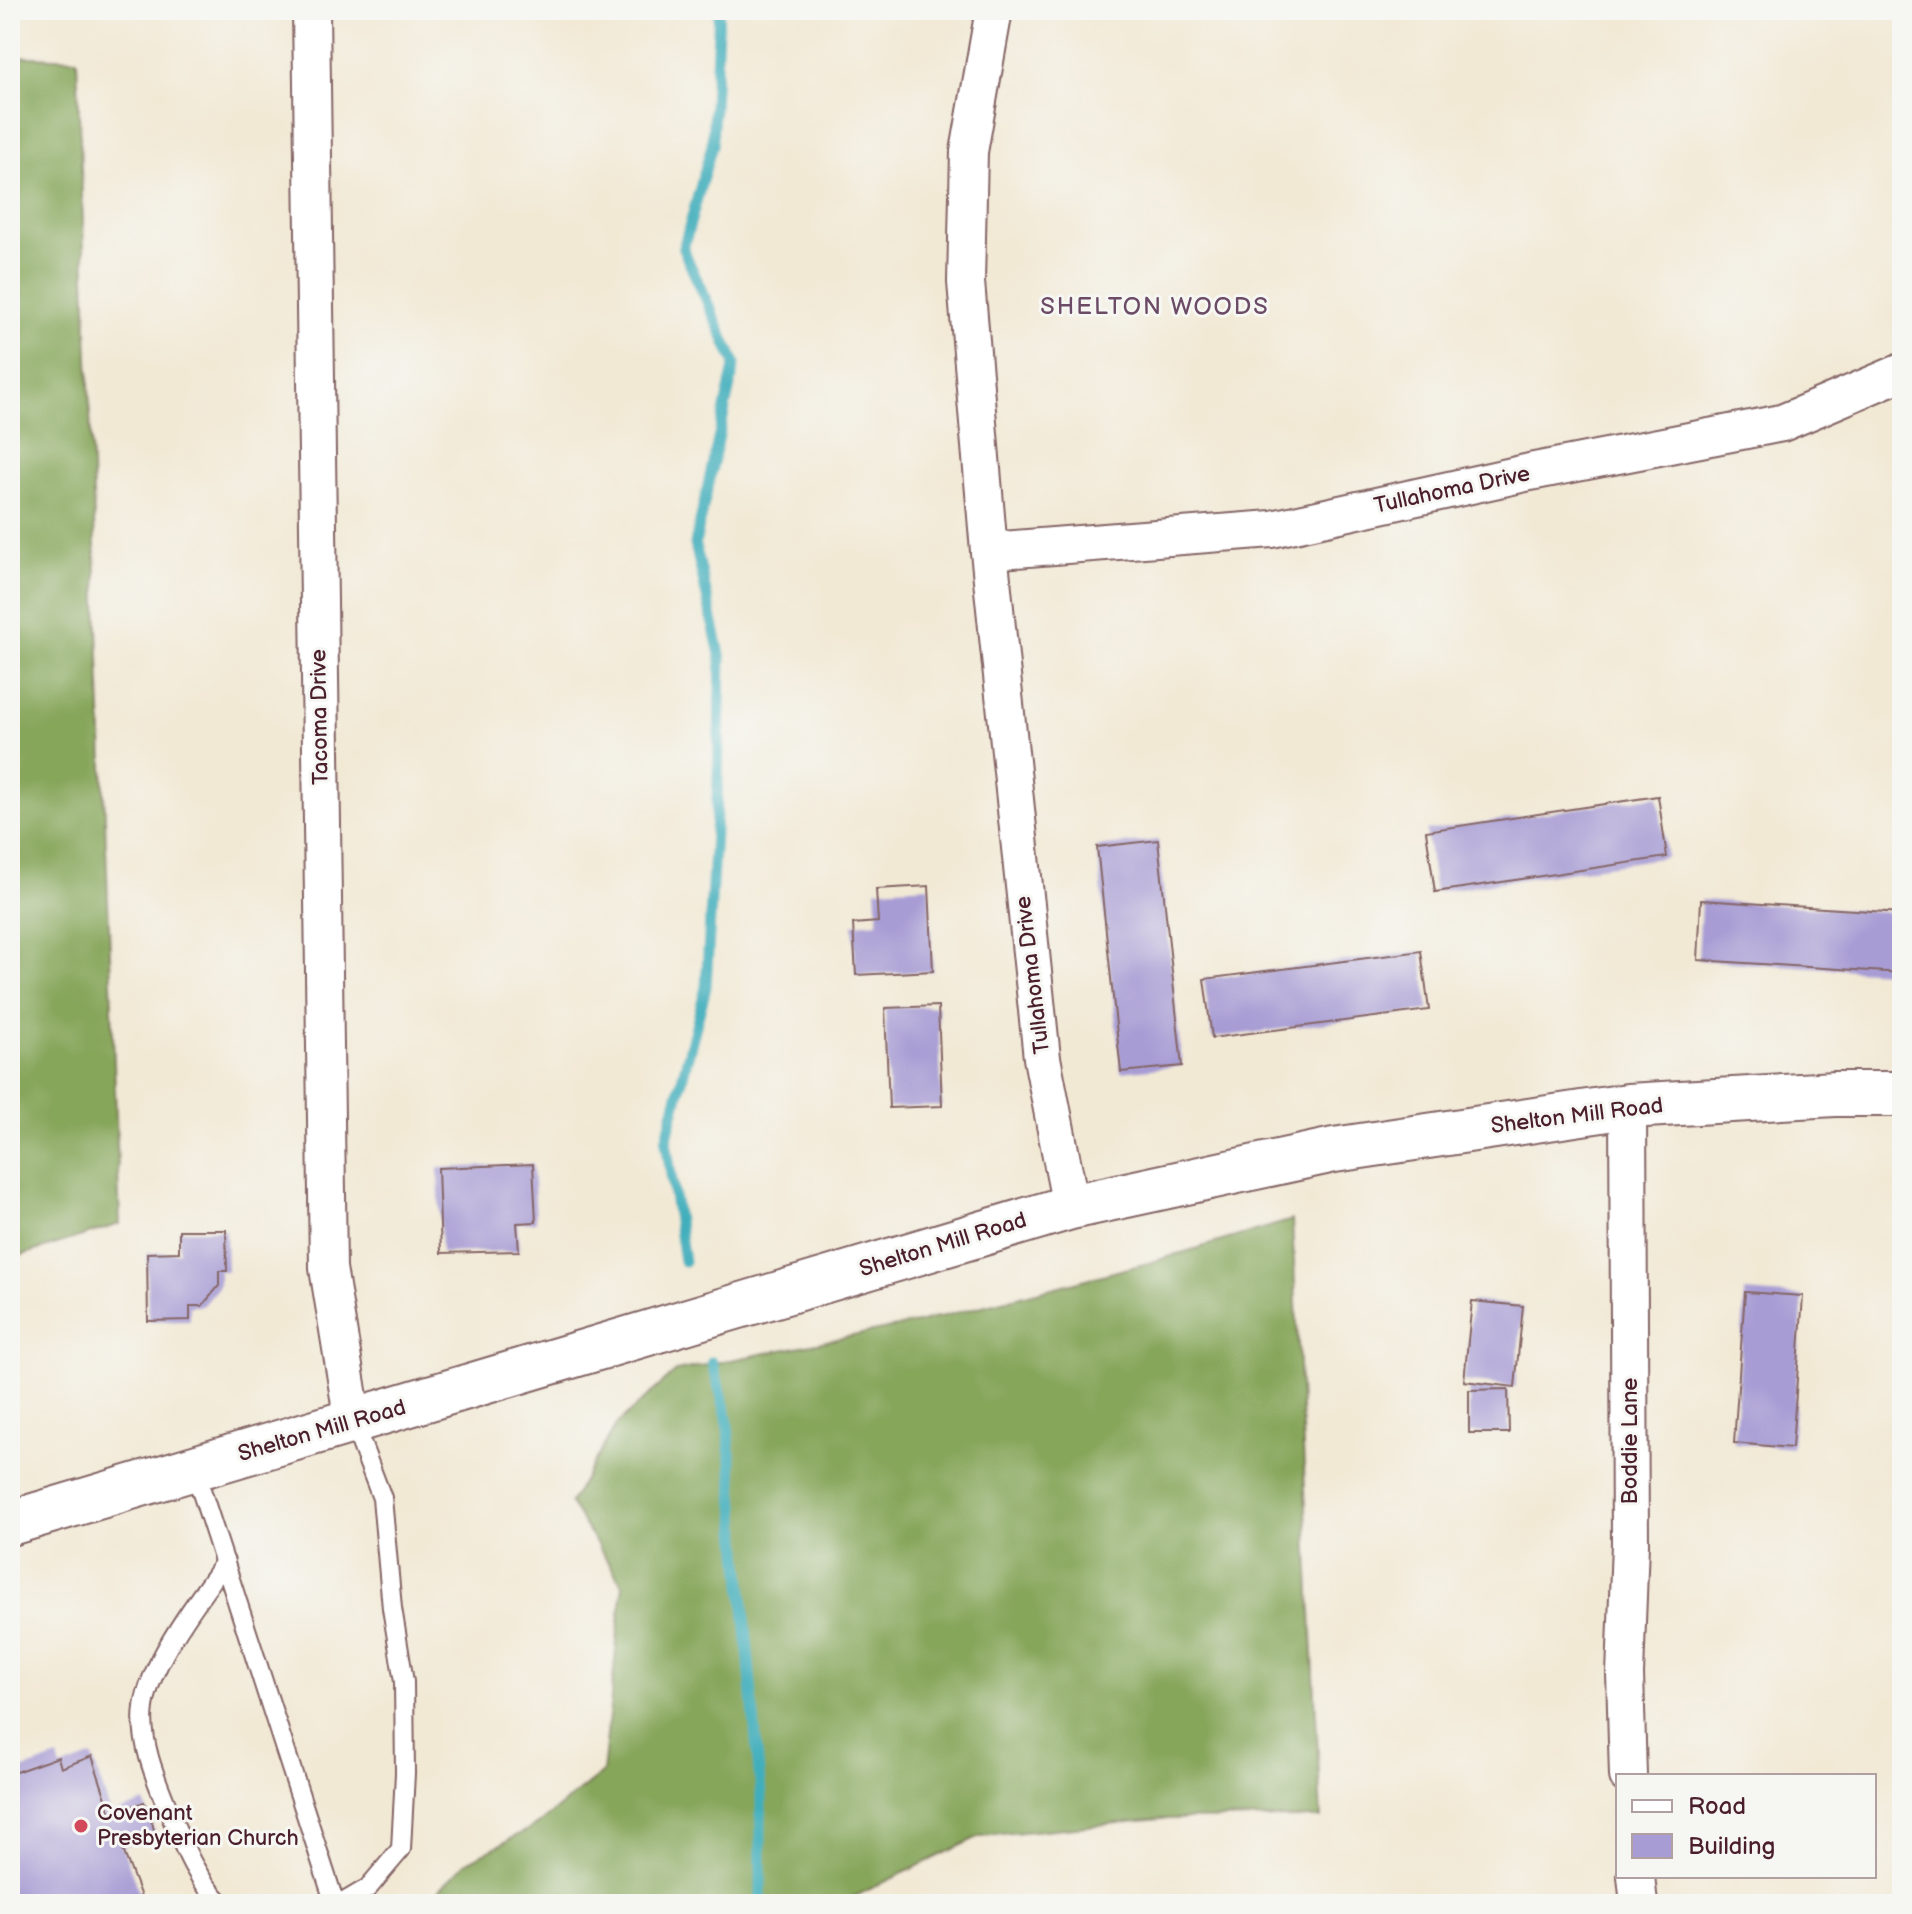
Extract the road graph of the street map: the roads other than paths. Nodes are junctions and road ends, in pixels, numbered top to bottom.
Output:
1 (311, 10) edge
2 (994, 10) edge
3 (1902, 372) edge
4 (989, 551) junction
5 (1902, 1094) edge
6 (1628, 1106) junction
7 (1071, 1207) junction
8 (353, 1422) junction
9 (194, 1468) junction
10 (10, 1523) edge
11 (225, 1562) junction
12 (1628, 1774) edge
13 (1636, 1878) edge
14 (222, 1904) edge
15 (338, 1904) edge
16 (1639, 1904) edge

1 - 8 street, Tacoma Drive
2 - 4 street, Tullahoma Drive
3 - 4 street, Tullahoma Drive
4 - 7 street, Tullahoma Drive
5 - 6 street, Shelton Mill Road
6 - 7 street, Shelton Mill Road
6 - 12 street, Boddie Lane
7 - 8 street, Shelton Mill Road
8 - 9 street, Shelton Mill Road
8 - 15 lane
9 - 10 street, Shelton Mill Road
9 - 11 lane
11 - 14 lane
11 - 15 lane
13 - 16 street

